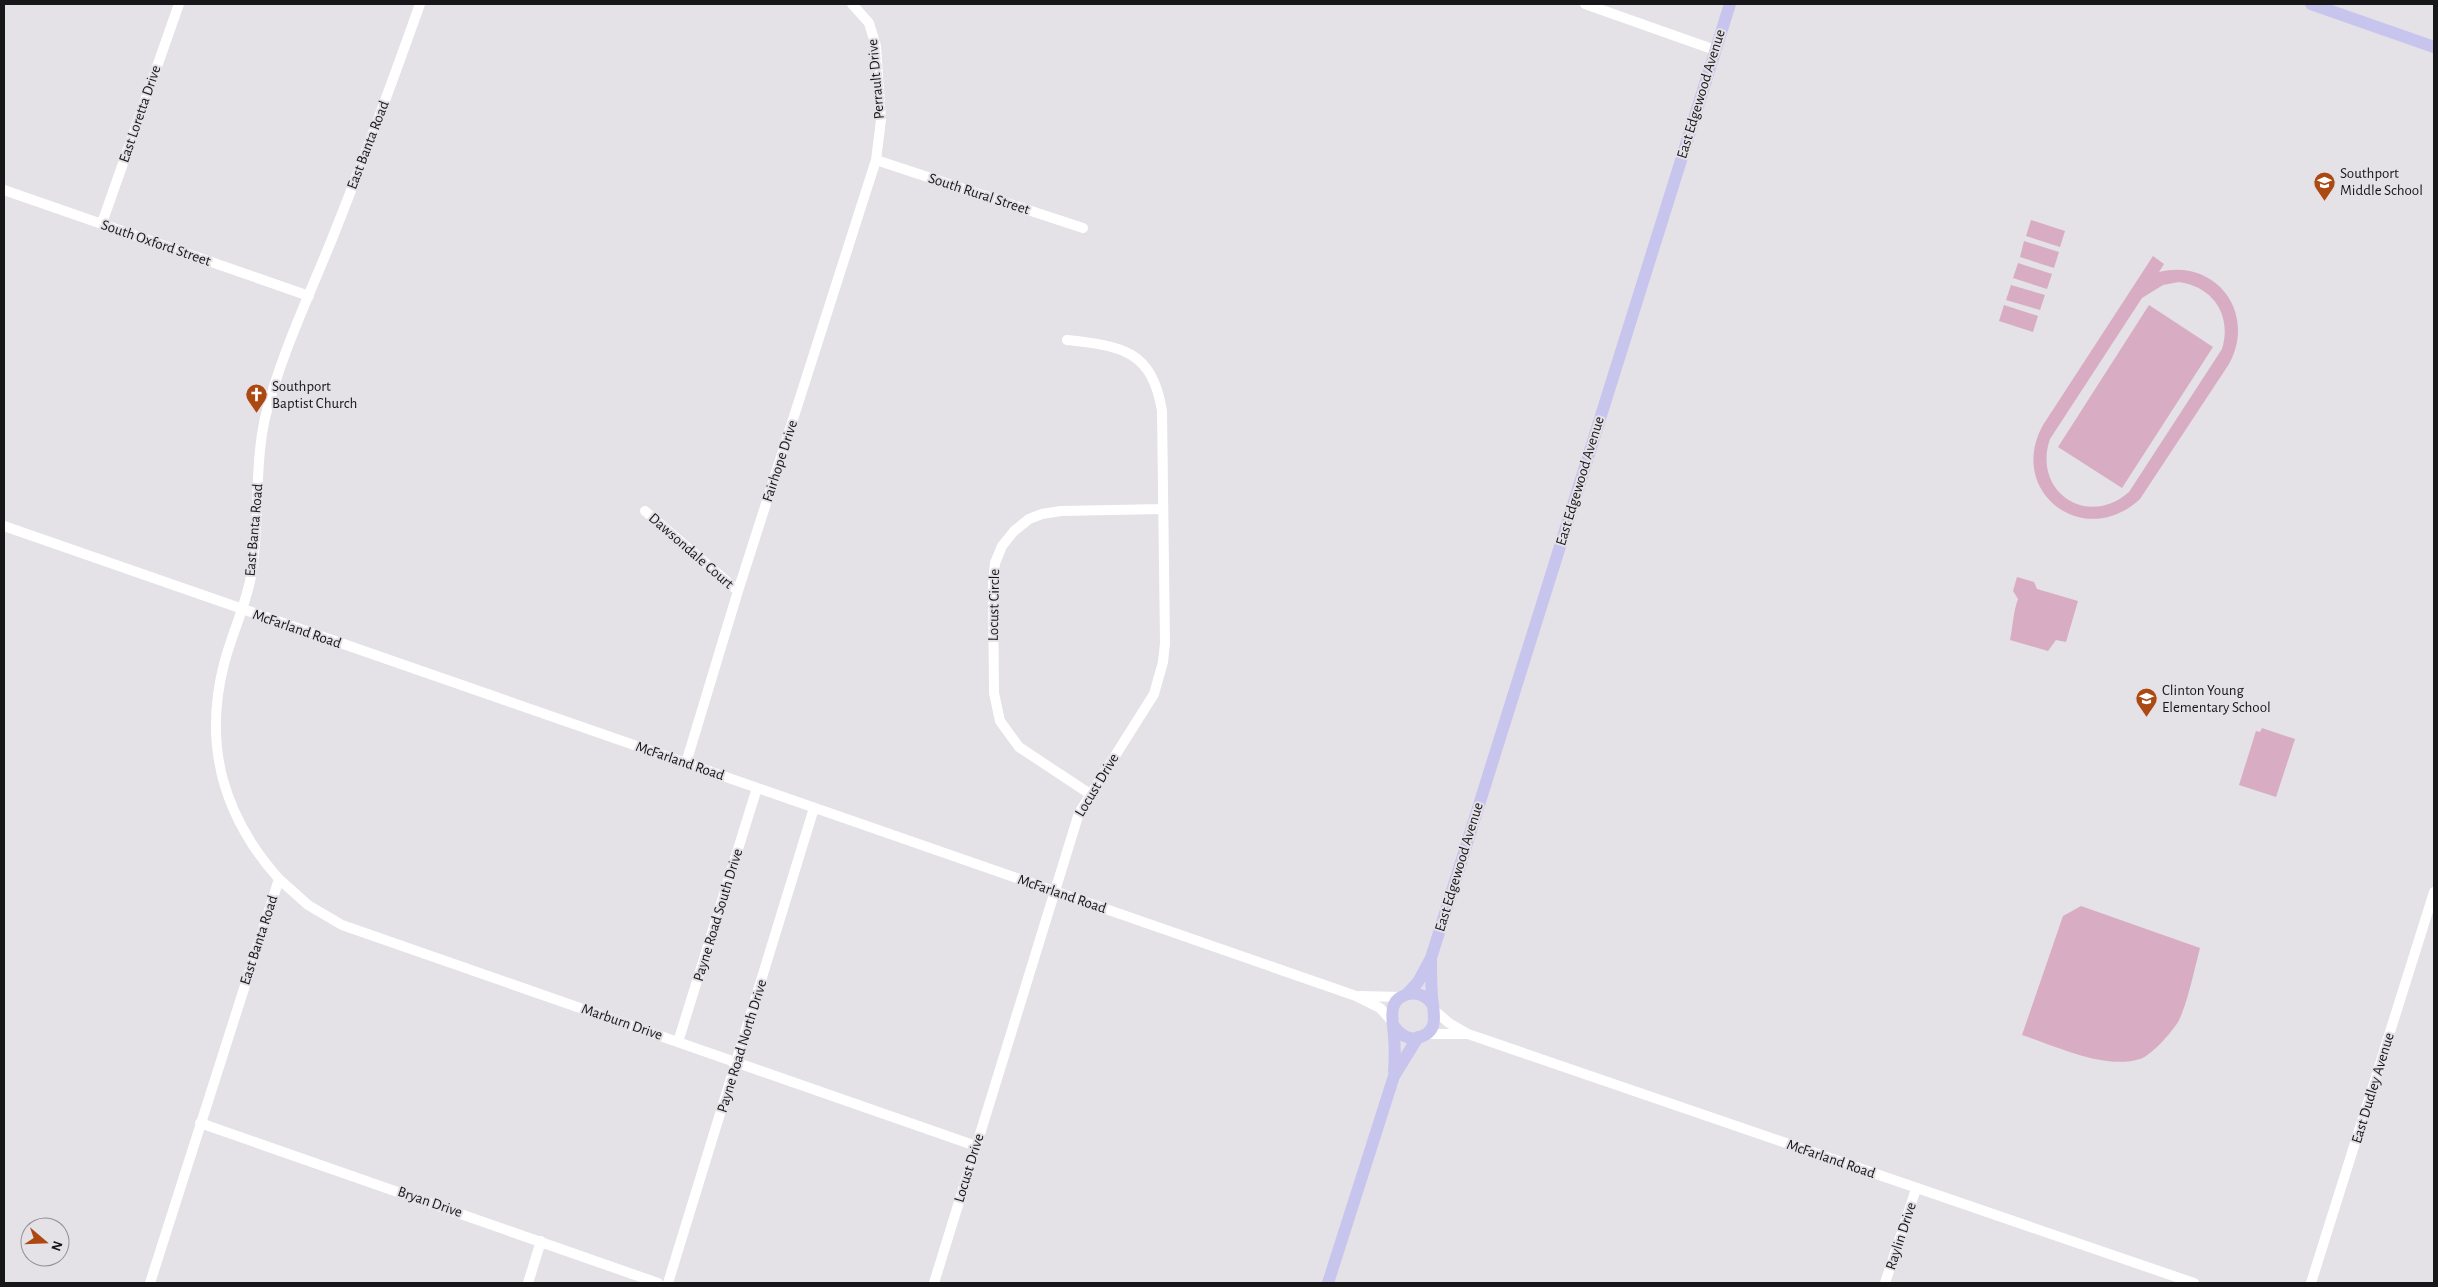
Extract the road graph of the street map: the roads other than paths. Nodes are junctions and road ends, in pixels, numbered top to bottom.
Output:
1 (179, 4) edge
2 (420, 4) edge
3 (852, 4) edge
4 (1585, 4) edge
5 (1730, 4) edge
6 (2318, 5) edge
7 (2434, 46) edge
8 (1715, 50) junction
9 (876, 160) junction
10 (4, 190) edge
11 (102, 223) junction
12 (1083, 228) dead end
13 (309, 296) junction
14 (1067, 340) dead end
15 (1163, 509) junction
16 (645, 511) dead end
17 (4, 526) edge
18 (738, 591) junction
19 (241, 609) junction
20 (686, 763) junction
21 (757, 788) junction
22 (1090, 794) junction
23 (814, 808) junction
24 (278, 879) junction
25 (1055, 891) junction
26 (2434, 892) edge
27 (1431, 958) junction
28 (1404, 995) junction
29 (1356, 996) junction
30 (1434, 1008) junction
31 (1393, 1023) junction
32 (1468, 1034) junction
33 (1422, 1036) junction
34 (678, 1042) junction
35 (737, 1062) junction
36 (1394, 1076) junction
37 (200, 1123) junction
38 (976, 1146) junction
39 (1916, 1189) junction
40 (541, 1241) junction
41 (150, 1283) edge
42 (528, 1283) edge
43 (658, 1283) edge
44 (668, 1283) edge
45 (934, 1283) edge
46 (1328, 1283) edge
47 (1885, 1283) edge
48 (2194, 1283) edge
49 (2311, 1283) edge

1 - 11 street, East Loretta Drive
2 - 13 street, East Banta Road
3 - 9 street, Perrault Drive
4 - 8 street
5 - 8 main road, East Edgewood Avenue
6 - 7 main road
8 - 27 main road, East Edgewood Avenue
9 - 12 street, South Rural Street
9 - 18 street, Fairhope Drive
10 - 11 street, South Oxford Street
11 - 13 street, South Oxford Street
13 - 19 street, East Banta Road
14 - 15 street, Locust Drive
15 - 22 street, Locust Drive
15 - 22 street, Locust Circle
16 - 18 street, Dawsondale Court
17 - 19 street, McFarland Road
18 - 20 street, Fairhope Drive
19 - 20 street, McFarland Road
19 - 24 street, East Banta Road
20 - 21 street, McFarland Road
21 - 23 street, McFarland Road
21 - 34 street, Payne Road South Drive
22 - 25 street, Locust Drive
23 - 25 street, McFarland Road
23 - 35 street, Payne Road North Drive
24 - 34 street, Marburn Drive
24 - 37 street, East Banta Road
25 - 29 street, McFarland Road
25 - 38 street, Locust Drive
26 - 49 street, East Dudley Avenue
27 - 28 main road, East Edgewood Avenue
27 - 30 main road, East Edgewood Avenue
28 - 29 street, McFarland Road
28 - 30 main road
28 - 31 main road, East Edgewood Avenue
29 - 31 street, McFarland Road
30 - 32 street, McFarland Road
30 - 33 main road, East Edgewood Avenue
31 - 33 main road
31 - 36 main road, East Edgewood Avenue
32 - 33 street, McFarland Road
32 - 39 street, McFarland Road
33 - 36 main road, East Edgewood Avenue
34 - 35 street, Marburn Drive
35 - 38 street, Marburn Drive
35 - 44 street, Payne Road North Drive
36 - 46 main road, East Edgewood Avenue
37 - 40 street, Bryan Drive
37 - 41 street, East Banta Road
38 - 45 street, Locust Drive
39 - 47 street, Raylin Drive
39 - 48 street, McFarland Road
40 - 42 street
40 - 43 street, Bryan Drive

